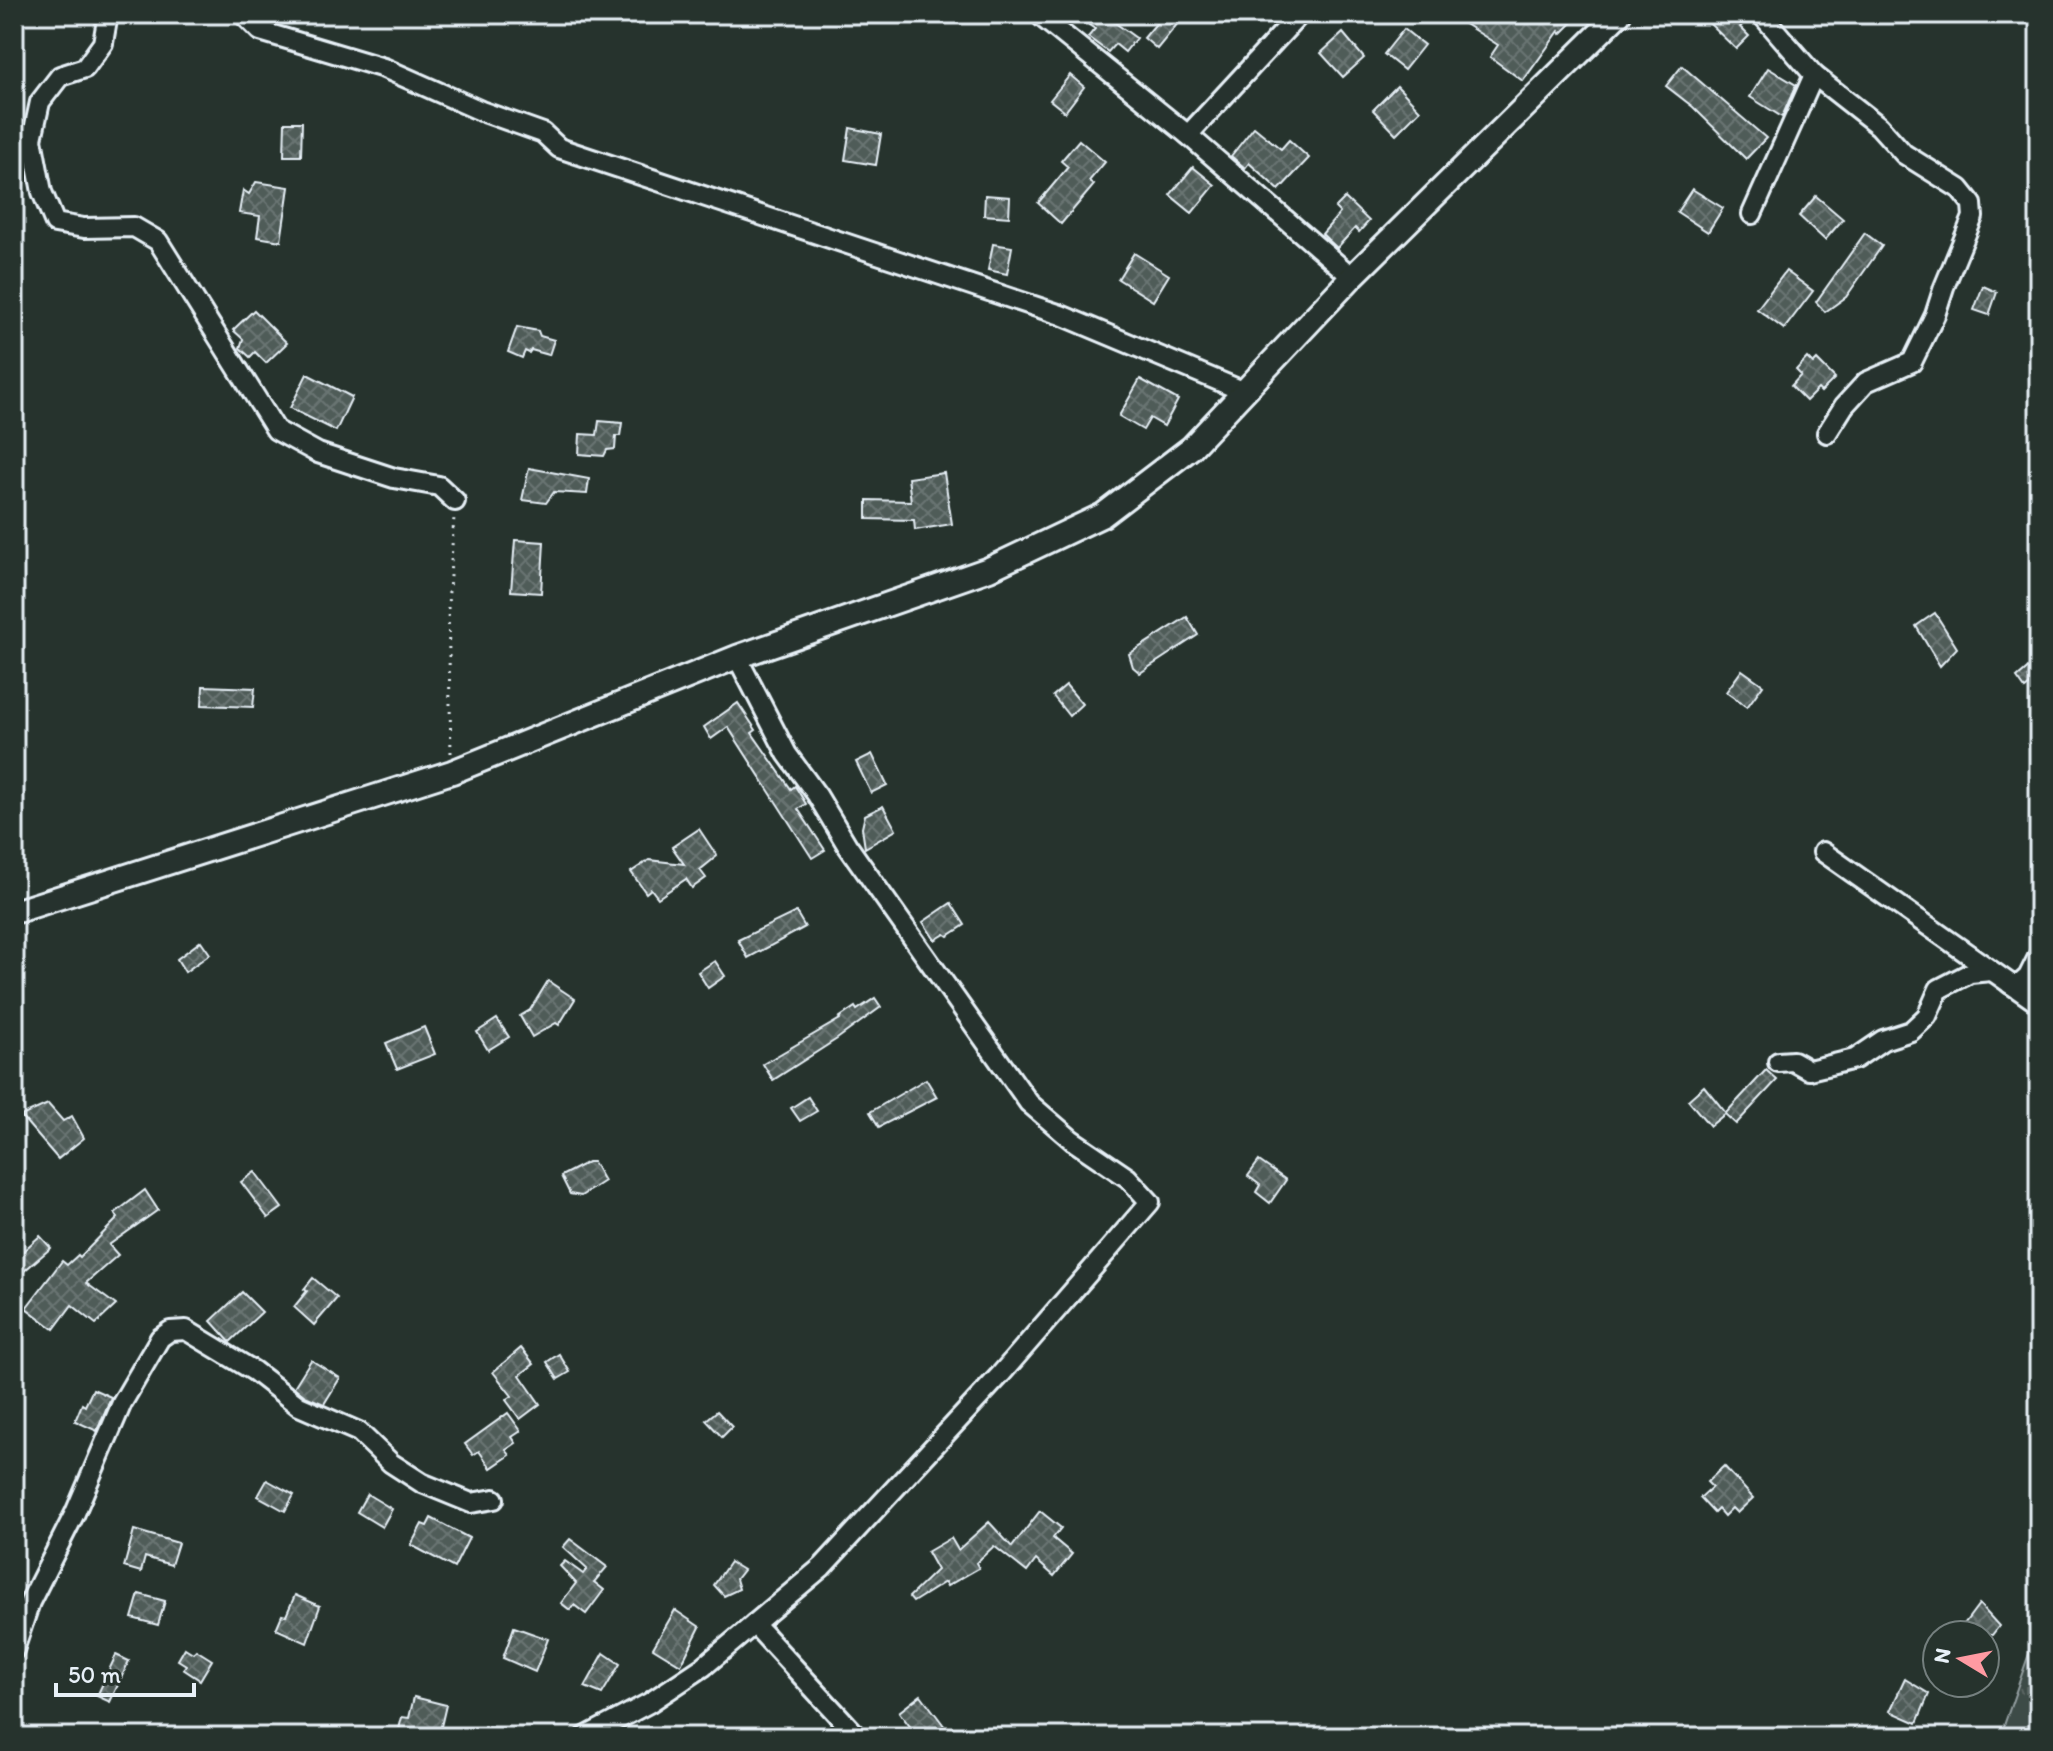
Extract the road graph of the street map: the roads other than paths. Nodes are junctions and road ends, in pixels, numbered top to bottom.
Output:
1 (108, 14) edge
2 (243, 14) edge
3 (1046, 14) edge
4 (1300, 14) edge
5 (1619, 14) edge
6 (1761, 14) edge
7 (1814, 75) junction
8 (1188, 135) junction
9 (1752, 214) dead end
10 (1352, 277) junction
11 (1245, 392) junction
12 (1827, 433) dead end
13 (455, 501) road end
14 (737, 657) junction
15 (1823, 852) dead end
16 (14, 912) edge
17 (2039, 955) edge
18 (1991, 971) junction
19 (2010, 984) junction
20 (2039, 1004) edge
21 (1778, 1062) dead end
22 (494, 1499) dead end
23 (754, 1624) junction
24 (14, 1650) edge
25 (585, 1737) edge
26 (858, 1737) edge

1 - 13 street
2 - 11 street
3 - 8 street
4 - 8 street
5 - 10 street
6 - 7 street
7 - 9 street
7 - 12 street
8 - 10 street
10 - 11 street
11 - 14 street
14 - 16 street
14 - 23 street
15 - 18 street
17 - 19 street
18 - 19 street
18 - 21 street
19 - 20 street
22 - 24 street
23 - 25 street
23 - 26 street

